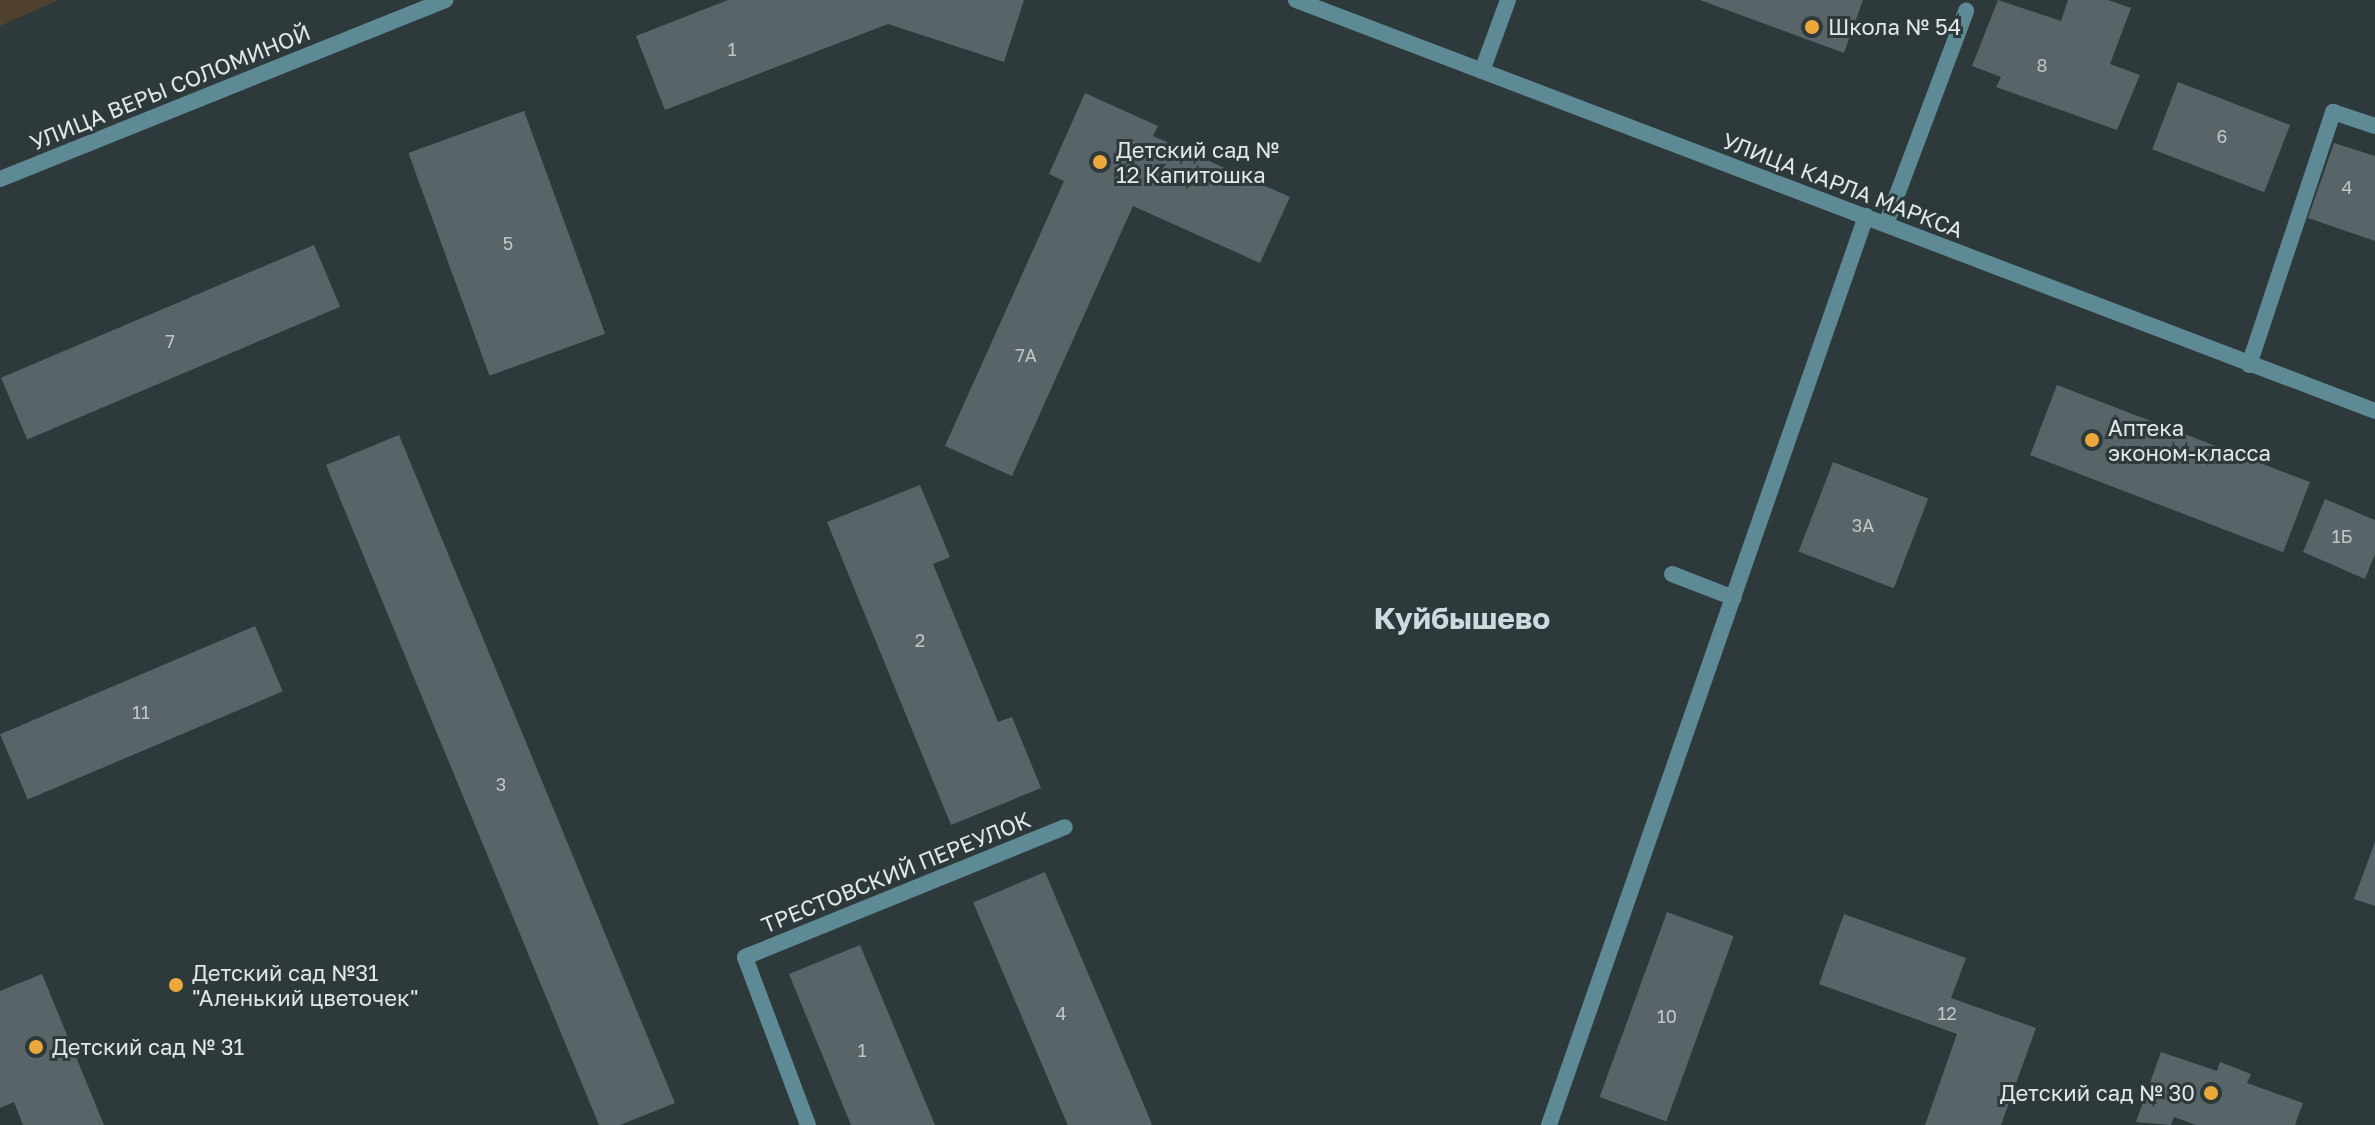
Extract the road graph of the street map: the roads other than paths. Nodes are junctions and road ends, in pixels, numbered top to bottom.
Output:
1 (445, 0) edge
2 (1296, 0) edge
3 (1508, 0) edge
4 (1966, 11) dead end
5 (1482, 71) junction
6 (2375, 126) edge
7 (0, 179) edge
8 (1866, 216) junction
9 (1886, 224) junction
10 (2249, 365) junction
11 (2375, 411) edge
12 (1672, 574) dead end
13 (1734, 598) junction
14 (1065, 827) dead end
15 (808, 1125) edge
16 (1549, 1125) edge

1 - 7 street, УЛИЦА ВЕРЫ СОЛОМИНОЙ
2 - 5 street, УЛИЦА КАРЛА МАРКСА
3 - 5 street
4 - 9 street
5 - 8 street, УЛИЦА КАРЛА МАРКСА
6 - 10 street
8 - 9 street, УЛИЦА КАРЛА МАРКСА
8 - 13 street
9 - 10 street, УЛИЦА КАРЛА МАРКСА
10 - 11 street, УЛИЦА КАРЛА МАРКСА
12 - 13 street
13 - 16 street
14 - 15 street, ТРЕСТОВСКИЙ ПЕРЕУЛОК

